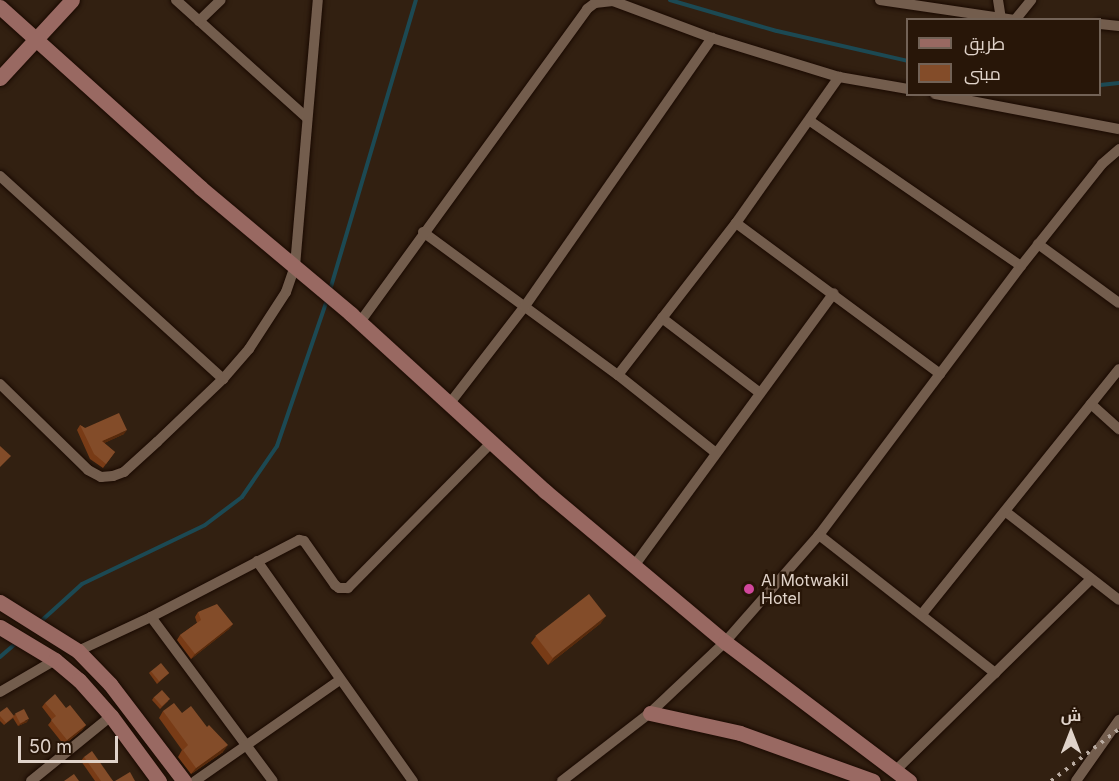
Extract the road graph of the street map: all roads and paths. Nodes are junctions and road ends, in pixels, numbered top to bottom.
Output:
1 (72, 0) edge
2 (176, 0) edge
3 (221, 0) edge
4 (318, 0) edge
5 (880, 0) edge
6 (998, 0) edge
7 (1030, 0) edge
8 (0, 7) edge
9 (1001, 18) joint
10 (1016, 18) edge
11 (199, 21) junction
12 (1101, 24) edge
13 (1119, 26) edge
14 (712, 38) junction
15 (35, 39) junction
16 (839, 76) junction
17 (0, 78) edge
18 (906, 89) edge
19 (946, 96) edge
20 (308, 118) junction
21 (810, 121) junction
22 (1119, 129) edge
23 (1119, 149) edge
24 (0, 176) edge
25 (736, 223) junction
26 (423, 232) junction
27 (1038, 244) junction
28 (1021, 266) junction
29 (302, 271) junction
30 (834, 293) junction
31 (1119, 303) edge
32 (525, 306) junction
33 (356, 318) junction
34 (662, 318) junction
35 (1119, 369) edge
36 (940, 374) junction
37 (618, 375) junction
38 (223, 379) junction
39 (0, 384) edge
40 (760, 393) junction
41 (450, 403) junction
42 (1091, 404) junction
43 (1119, 429) edge
44 (491, 443) junction
45 (716, 453) junction
46 (1006, 512) junction
47 (819, 535) junction
48 (257, 561) junction
49 (634, 566) junction
50 (1090, 580) junction
51 (1119, 600) edge
52 (0, 602) edge
53 (922, 614) junction
54 (151, 617) junction
55 (0, 627) edge
56 (725, 642) junction
57 (78, 651) junction
58 (55, 660) junction
59 (995, 673) junction
60 (340, 680) junction
61 (0, 692) edge
62 (650, 713) junction
63 (111, 716) junction
64 (1119, 720) edge
65 (246, 744) junction
66 (896, 770) junction
67 (31, 781) edge
68 (159, 781) edge
69 (184, 781) edge
70 (195, 781) edge
71 (273, 781) edge
72 (413, 781) edge
73 (562, 781) edge
74 (873, 781) edge
75 (909, 781) edge
76 (1076, 781) edge

1 - 15 street
2 - 11 street
3 - 11 street
4 - 20 street
5 - 9 street
6 - 9 street
7 - 10 street
8 - 15 street
11 - 20 street
12 - 13 street
14 - 16 street
14 - 26 street
14 - 32 street
15 - 17 street
15 - 29 street
16 - 18 street
16 - 21 street
19 - 22 street
20 - 29 street
21 - 25 street
21 - 28 street
23 - 27 street
24 - 38 street
25 - 30 street
25 - 34 street
26 - 32 street
26 - 33 street
27 - 28 street
27 - 31 street
28 - 36 street
29 - 33 street
29 - 38 street
30 - 36 street
30 - 40 street
32 - 37 street
32 - 41 street
33 - 41 street
34 - 37 street
34 - 40 street
35 - 42 street
36 - 47 street
37 - 45 street
38 - 39 street
40 - 45 street
41 - 44 street
42 - 43 street
42 - 46 street
44 - 48 street
44 - 49 street
45 - 49 street
46 - 50 street
46 - 53 street
47 - 53 street
47 - 56 street
48 - 54 street
48 - 60 street
49 - 56 street
50 - 51 street
50 - 59 street
52 - 57 street
53 - 59 street
54 - 57 street
54 - 65 street
55 - 58 street
56 - 62 street
56 - 66 street
57 - 69 street
58 - 61 street
58 - 63 street
59 - 66 street
60 - 65 street
60 - 72 street
62 - 73 street
62 - 74 street
63 - 67 street
63 - 68 street
64 - 76 street
65 - 70 street
65 - 71 street
66 - 75 street

